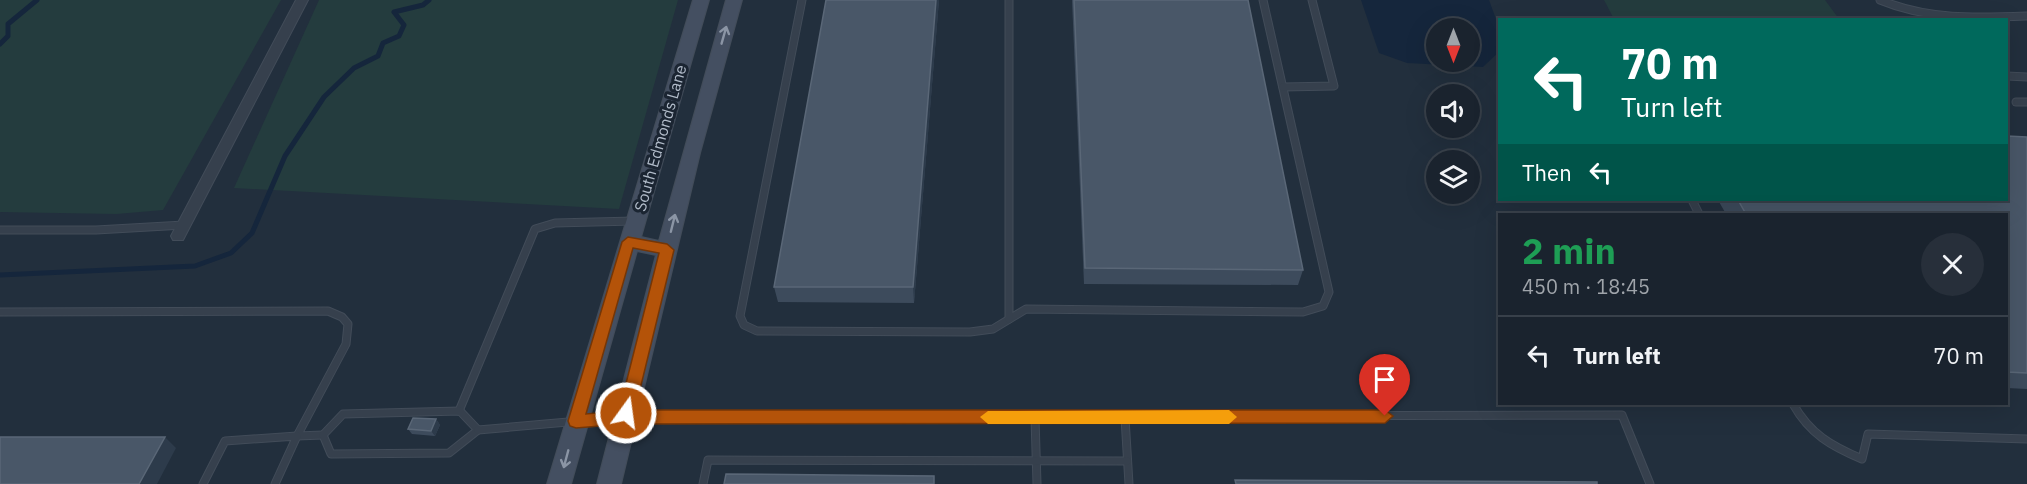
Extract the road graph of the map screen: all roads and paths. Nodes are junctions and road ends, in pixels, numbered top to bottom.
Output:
1 (302, 0) edge
2 (701, 0) edge
3 (734, 0) edge
4 (802, 0) edge
5 (1009, 0) edge
6 (1263, 0) edge
7 (1312, 0) edge
8 (1880, 0) edge
9 (2027, 16) edge
10 (2008, 76) edge
11 (2027, 77) edge
12 (1283, 87) junction
13 (2016, 102) dead end
14 (2027, 102) edge
15 (635, 221) junction
16 (184, 225) junction
17 (0, 230) edge
18 (178, 236) dead end
19 (628, 242) junction
20 (667, 250) junction
21 (0, 312) edge
22 (1010, 319) junction
23 (1794, 405) edge
24 (459, 411) junction
25 (625, 417) junction
26 (1035, 417) junction
27 (1125, 417) junction
28 (576, 421) junction
29 (478, 430) junction
30 (323, 435) junction
31 (297, 436) junction
32 (2027, 439) edge
33 (1036, 461) junction
34 (1127, 461) junction
35 (203, 484) edge
36 (275, 484) edge
37 (559, 484) edge
38 (609, 484) edge
39 (703, 484) edge
40 (1037, 484) edge
41 (1129, 484) edge
42 (1650, 484) edge

1 - 16 street
2 - 15 main road, South Edmonds Lane
20 -> 3 main road, South Edmonds Lane
4 - 22 lane
5 - 22 lane
6 - 12 lane
7 - 12 lane
8 - 9 lane
10 - 11 lane
12 - 22 lane
13 - 14 lane
15 - 19 main road, South Edmonds Lane
15 - 24 lane
16 - 17 lane
16 - 18 street
19 - 20 main road
19 - 28 main road, South Edmonds Lane
20 - 25 main road, South Edmonds Lane
21 - 31 lane
23 - 32 lane
24 - 29 lane
24 - 30 lane
25 - 26 lane
25 - 28 lane
25 - 38 main road, South Edmonds Lane
26 - 27 lane
26 - 33 lane
27 - 34 lane
27 - 42 lane
28 - 29 lane
28 -> 37 main road, South Edmonds Lane
29 - 30 lane
30 - 31 lane
31 - 35 lane
31 - 36 lane
33 - 34 lane
33 - 39 lane
33 - 40 lane
34 - 41 lane

